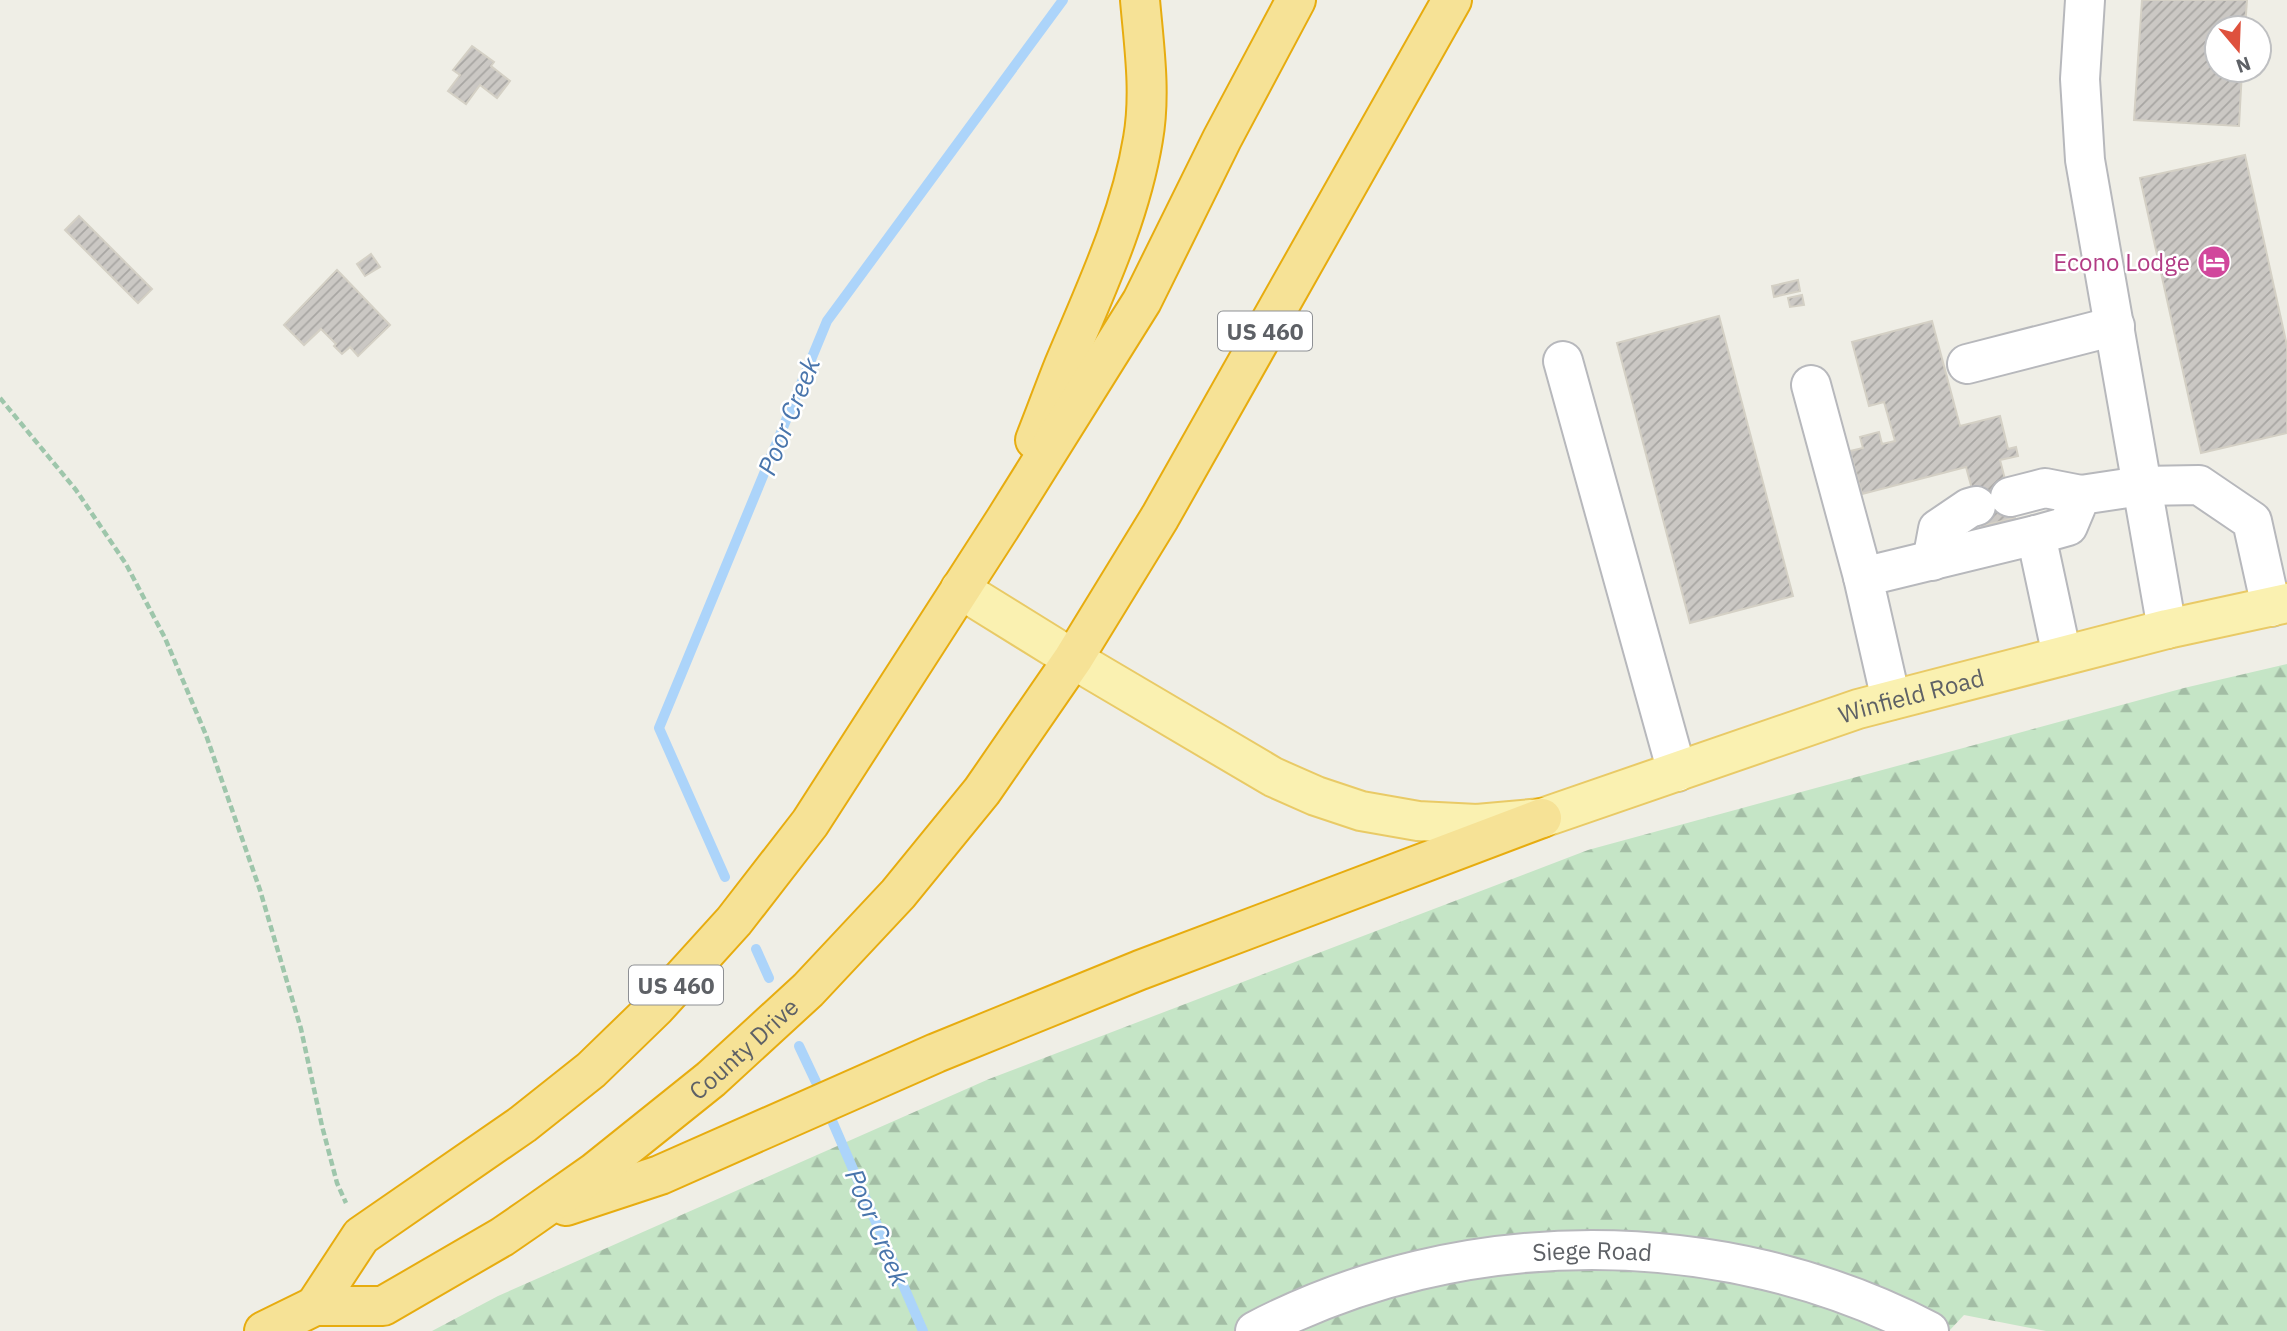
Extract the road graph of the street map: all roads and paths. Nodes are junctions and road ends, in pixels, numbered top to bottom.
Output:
1 (1140, 0) edge
2 (1296, 0) edge
3 (1452, 0) edge
4 (2085, 0) edge
5 (2115, 326) junction
6 (1563, 361) dead end
7 (1967, 364) dead end
8 (1811, 385) dead end
9 (0, 398) edge
10 (2141, 486) junction
11 (2081, 495) junction
12 (1005, 520) junction
13 (2036, 535) junction
14 (1932, 561) junction
15 (1863, 578) junction
16 (960, 589) junction
17 (2279, 605) edge
18 (2166, 629) junction
19 (2062, 656) junction
20 (1073, 659) junction
21 (1891, 700) junction
22 (1677, 772) junction
23 (1542, 818) junction
24 (531, 1217) junction
25 (361, 1236) junction
26 (315, 1306) junction
27 (264, 1331) edge
28 (1255, 1331) edge
29 (1929, 1331) edge

1 - 12 highway
2 - 12 highway, US 460
3 - 20 highway, US 460
4 - 5 street
5 - 7 street
5 - 10 street
6 - 22 street
8 - 15 street
9 - 25 path
10 - 11 street
10 - 17 street
10 - 18 street
11 - 13 street
11 - 14 street
12 - 16 highway, US 460
13 - 14 street
13 - 19 street
14 - 15 street
15 - 21 street
16 - 20 main road, Winfield Road
16 - 25 highway, US 460
17 - 18 main road, Winfield Road
18 - 19 main road, Winfield Road
19 - 21 main road, Winfield Road
20 - 23 main road, Winfield Road
20 - 24 highway, County Drive / US 460
21 - 22 main road, Winfield Road
22 - 23 main road, Winfield Road
23 - 24 highway
24 - 26 highway, County Drive / US 460
25 - 26 highway, US 460
26 - 27 highway, County Drive / US 460
28 - 29 street, Siege Road

